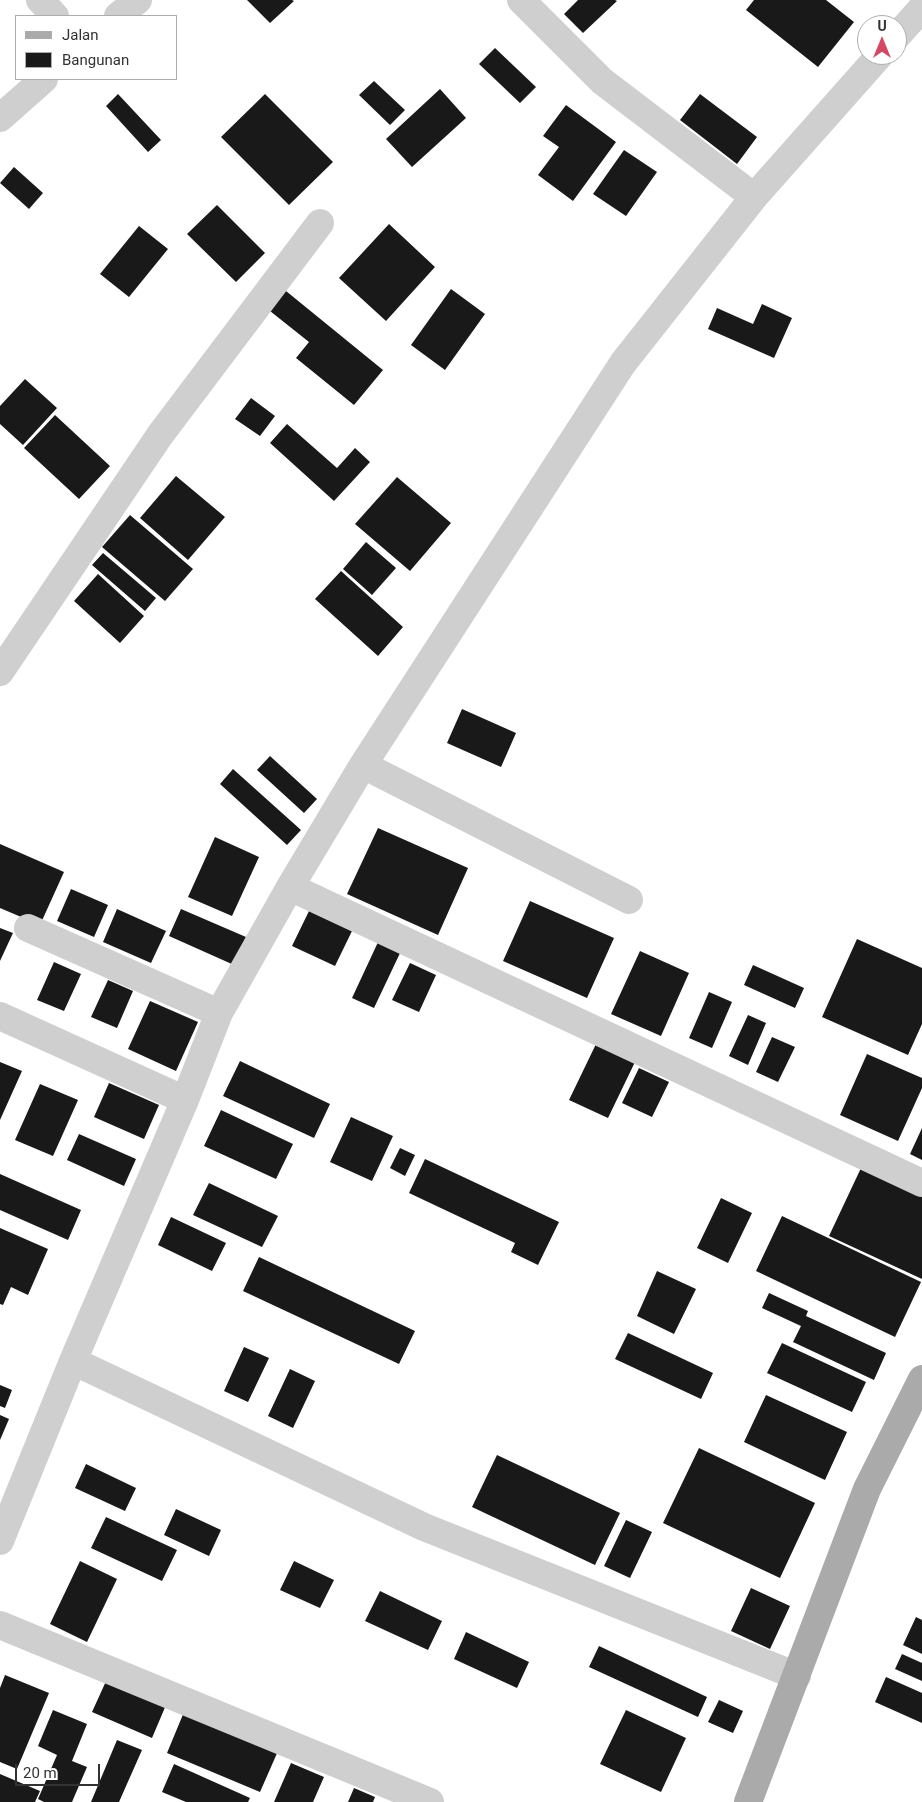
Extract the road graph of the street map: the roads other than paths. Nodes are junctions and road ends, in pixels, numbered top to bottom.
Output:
1 (40, 0) edge
2 (138, 0) edge
3 (521, 0) edge
4 (922, 8) edge
5 (54, 15) edge
6 (119, 15) edge
7 (907, 25) edge
8 (871, 65) edge
9 (43, 80) edge
10 (0, 118) edge
11 (754, 198) junction
12 (320, 223) dead end
13 (0, 672) edge
14 (363, 765) junction
15 (290, 887) junction
16 (630, 900) dead end
17 (28, 928) dead end
18 (220, 1013) junction
19 (0, 1016) edge
20 (184, 1100) junction
21 (922, 1183) edge
22 (73, 1361) junction
23 (922, 1379) edge
24 (0, 1541) edge
25 (0, 1625) edge
26 (797, 1676) junction
27 (430, 1802) edge
28 (748, 1802) edge

1 - 5 street
2 - 6 street
3 - 11 street
4 - 7 street
8 - 11 street
9 - 10 street
11 - 14 street
12 - 13 street
14 - 15 street
14 - 16 street
15 - 18 street
15 - 21 street
17 - 18 street
18 - 20 street
19 - 20 street
20 - 22 street
22 - 24 street
22 - 26 street
23 - 26 main road
25 - 27 street
26 - 28 main road

